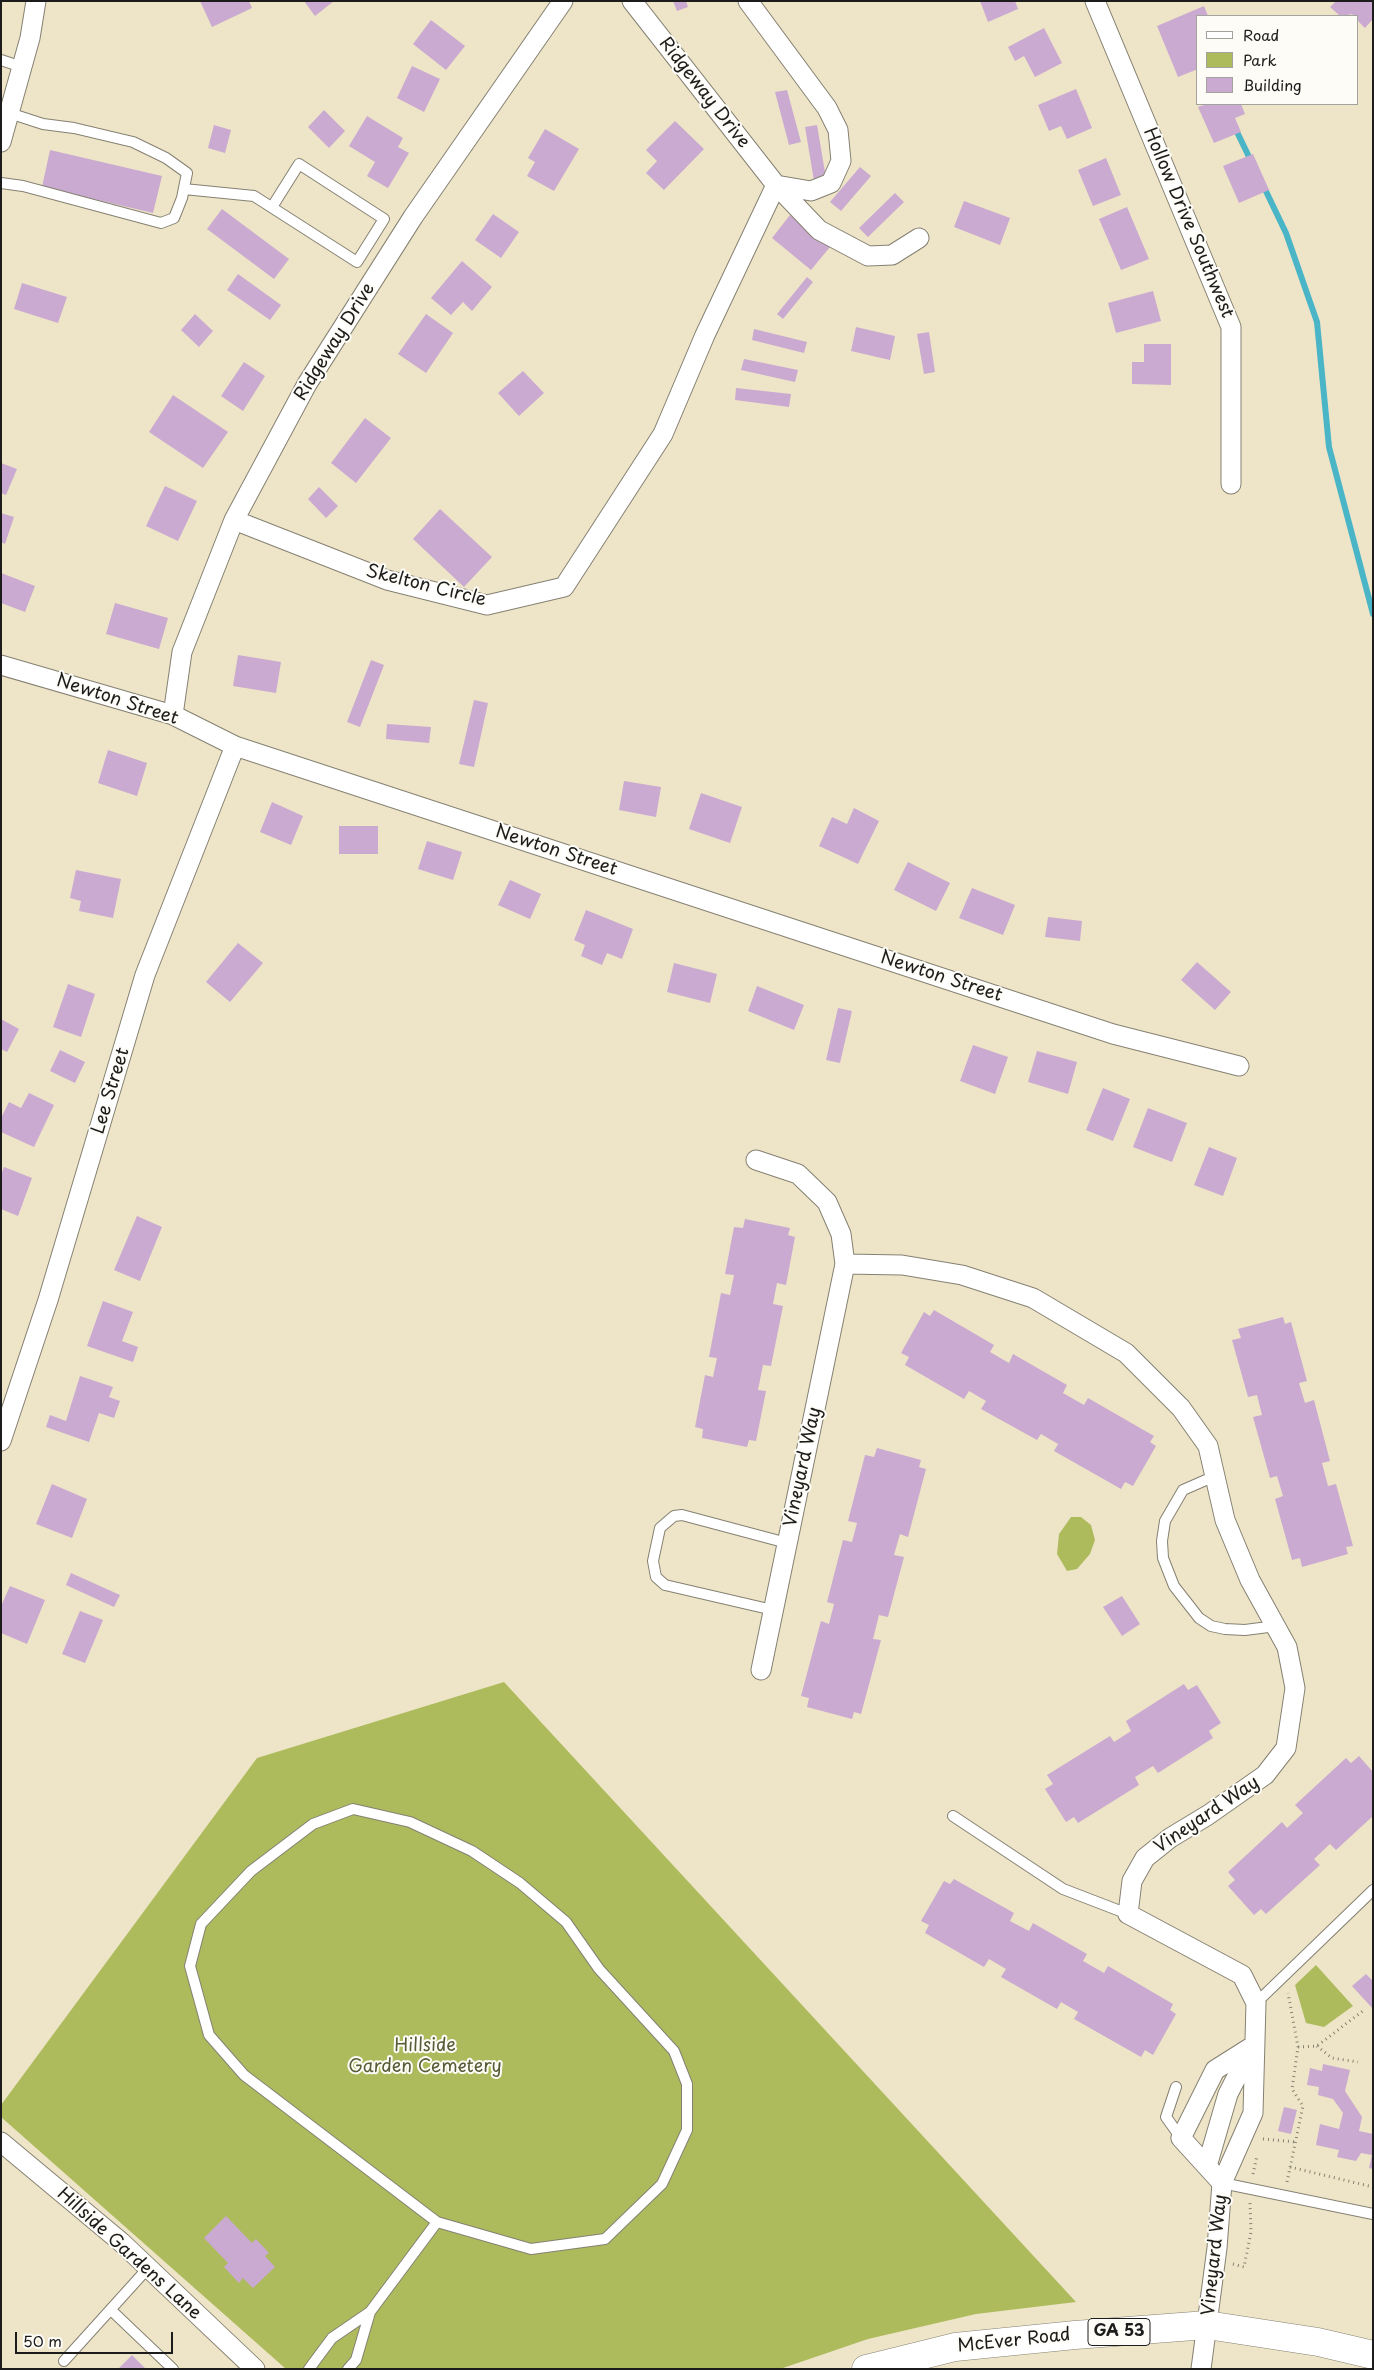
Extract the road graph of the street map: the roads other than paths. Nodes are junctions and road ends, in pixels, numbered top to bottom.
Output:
1 (36, 1) edge
2 (563, 1) edge
3 (632, 1) edge
4 (748, 1) edge
5 (1095, 1) edge
6 (1, 60) edge
7 (22, 67) junction
8 (9, 113) junction
9 (1, 142) edge
10 (1, 183) edge
11 (776, 185) junction
12 (184, 189) junction
13 (272, 207) junction
14 (919, 238) dead end
15 (1231, 484) dead end
16 (234, 520) junction
17 (1, 664) edge
18 (172, 715) junction
19 (235, 746) junction
20 (1239, 1066) dead end
21 (756, 1160) dead end
22 (845, 1264) junction
23 (1, 1441) edge
24 (1215, 1476) junction
25 (787, 1543) junction
26 (774, 1610) junction
27 (1276, 1626) junction
28 (761, 1670) dead end
29 (953, 1816) dead end
30 (1373, 1890) edge
31 (1128, 1914) junction
32 (1256, 2003) junction
33 (1253, 2046) junction
34 (1176, 2087) dead end
35 (1181, 2138) junction
36 (1, 2142) edge
37 (1207, 2166) junction
38 (1222, 2182) junction
39 (1373, 2214) edge
40 (436, 2222) junction
41 (148, 2268) junction
42 (111, 2310) junction
43 (370, 2312) junction
44 (1207, 2326) junction
45 (1373, 2355) edge
46 (64, 2361) dead end
47 (173, 2369) edge
48 (255, 2369) edge
49 (309, 2369) edge
50 (348, 2369) edge
51 (866, 2369) edge
52 (1201, 2369) edge

1 - 7 street
2 - 16 street, Ridgeway Drive
3 - 11 street, Ridgeway Drive
4 - 11 street
5 - 15 street, Hollow Drive Southwest
6 - 7 lane
7 - 8 street
8 - 9 street
8 - 12 lane
10 - 12 lane
11 - 14 street
11 - 16 street, Skelton Circle
12 - 13 lane
13 - 13 lane
16 - 18 street, Ridgeway Drive
17 - 18 street, Newton Street
18 - 19 street, Newton Street
19 - 20 street, Newton Street
19 - 23 street, Lee Street
21 - 22 street, Vineyard Way
22 - 24 street, Vineyard Way
22 - 25 street, Vineyard Way
24 - 27 street, Vineyard Way
24 - 27 lane
25 - 26 street, Vineyard Way
25 - 26 lane
26 - 28 street, Vineyard Way
27 - 31 street, Vineyard Way
29 - 31 lane
30 - 32 lane
31 - 32 street
32 - 33 street, Vineyard Way
33 - 35 street
33 - 37 street
33 - 38 street, Vineyard Way
34 - 35 lane
35 - 37 street
36 - 41 street, Hillside Gardens Lane
37 - 38 street
38 - 39 lane
38 - 44 street, Vineyard Way
40 - 40 lane
40 - 43 lane
41 - 42 lane
41 - 48 street, Hillside Gardens Lane
42 - 46 lane
42 - 47 lane
43 - 49 lane
43 - 50 lane
44 - 45 main road, McEver Road / GA 53
44 - 51 main road, McEver Road / GA 53
44 - 52 street, Vineyard Way

